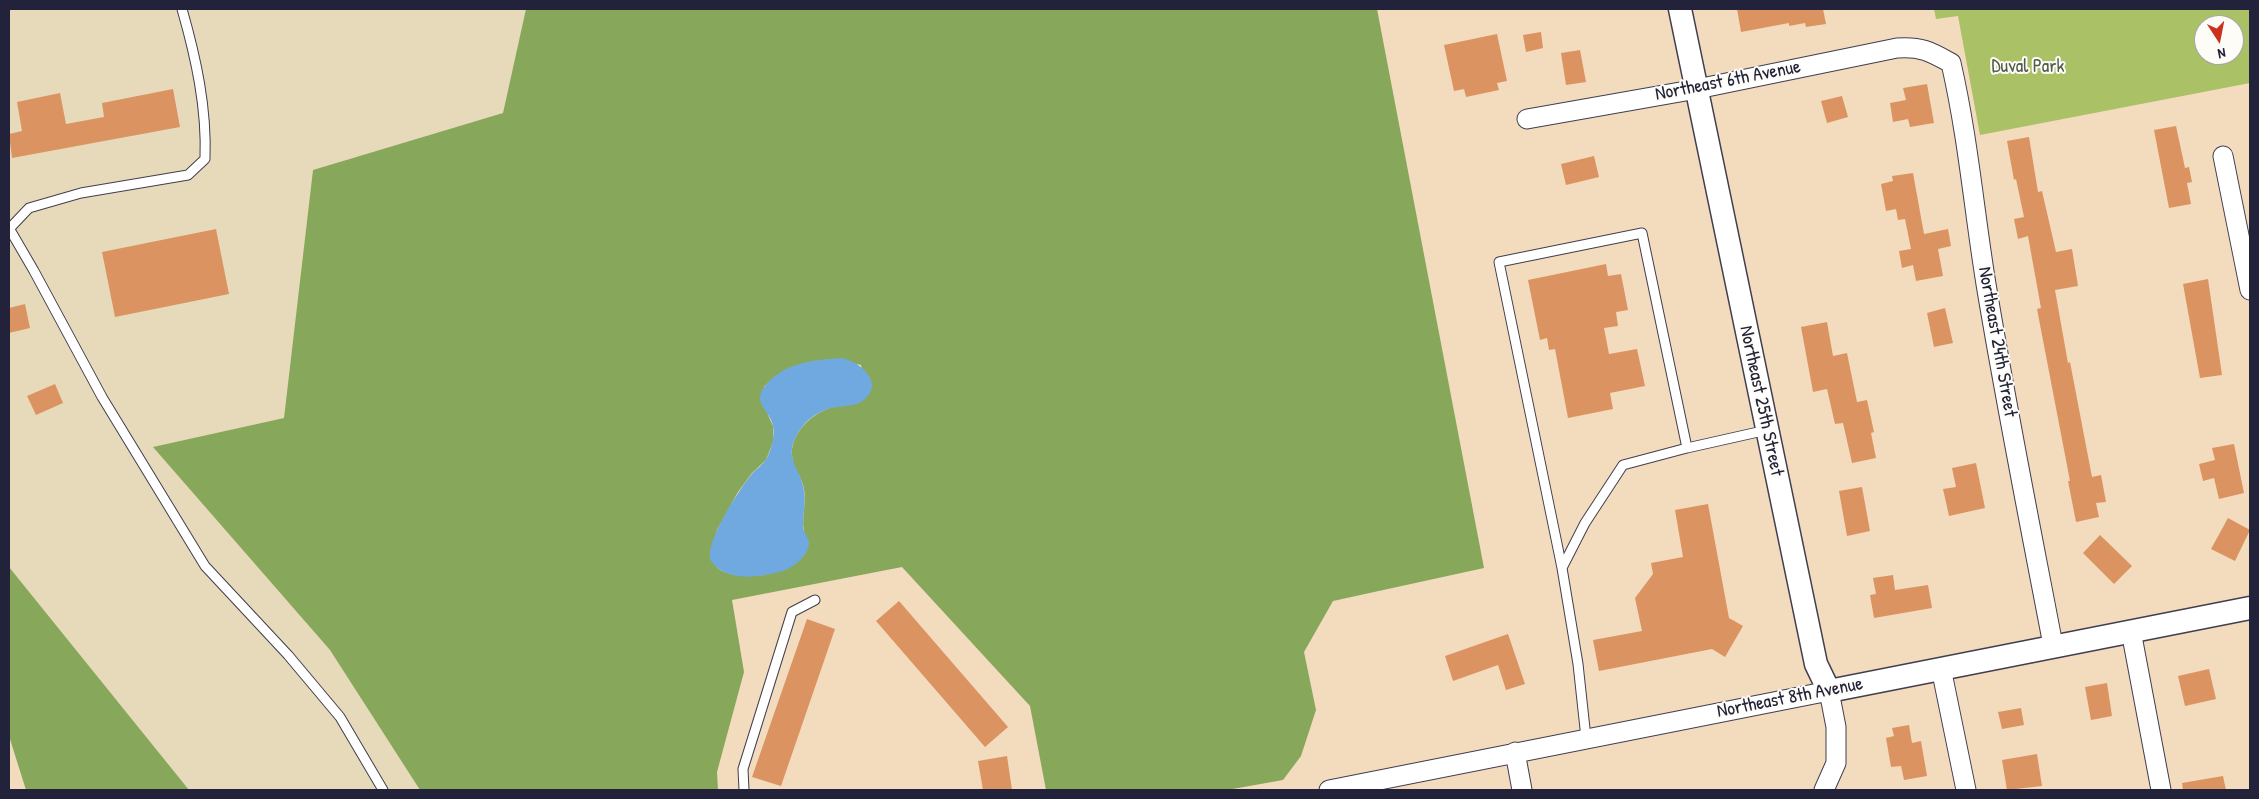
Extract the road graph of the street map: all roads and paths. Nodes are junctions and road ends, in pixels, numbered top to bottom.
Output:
1 (182, 9) edge
2 (1680, 9) edge
3 (1929, 51) joint
4 (1696, 88) junction
5 (1527, 119) dead end
6 (2224, 156) dead end
7 (9, 228) edge
8 (2245, 237) edge
9 (2250, 290) edge
10 (1767, 430) junction
11 (1687, 448) junction
12 (1562, 568) junction
13 (815, 600) dead end
14 (2250, 608) edge
15 (2131, 631) junction
16 (2053, 645) junction
17 (1941, 668) junction
18 (1829, 690) junction
19 (1586, 738) junction
20 (1515, 752) junction
21 (382, 790) edge
22 (744, 790) edge
23 (1329, 790) edge
24 (1522, 790) edge
25 (1824, 790) edge
26 (1966, 790) edge
27 (2161, 790) edge

1 - 7 lane
2 - 4 street, Northeast 25th Street
3 - 4 street, Northeast 6th Avenue
3 - 16 street, Northeast 24th Street
4 - 5 street, Northeast 6th Avenue
4 - 10 street, Northeast 25th Street
6 - 8 street
7 - 21 lane
8 - 9 street
10 - 11 lane
10 - 18 street, Northeast 25th Street
11 - 12 lane
11 - 12 lane
12 - 19 lane
13 - 22 lane
14 - 15 street, Northeast 8th Avenue
15 - 16 street, Northeast 8th Avenue
15 - 27 street
16 - 17 street, Northeast 8th Avenue
17 - 18 street, Northeast 8th Avenue
17 - 26 street
18 - 19 street, Northeast 8th Avenue
18 - 25 street, Northeast 25th Street
19 - 20 street, Northeast 8th Avenue
20 - 23 street, Northeast 8th Avenue
20 - 24 street

